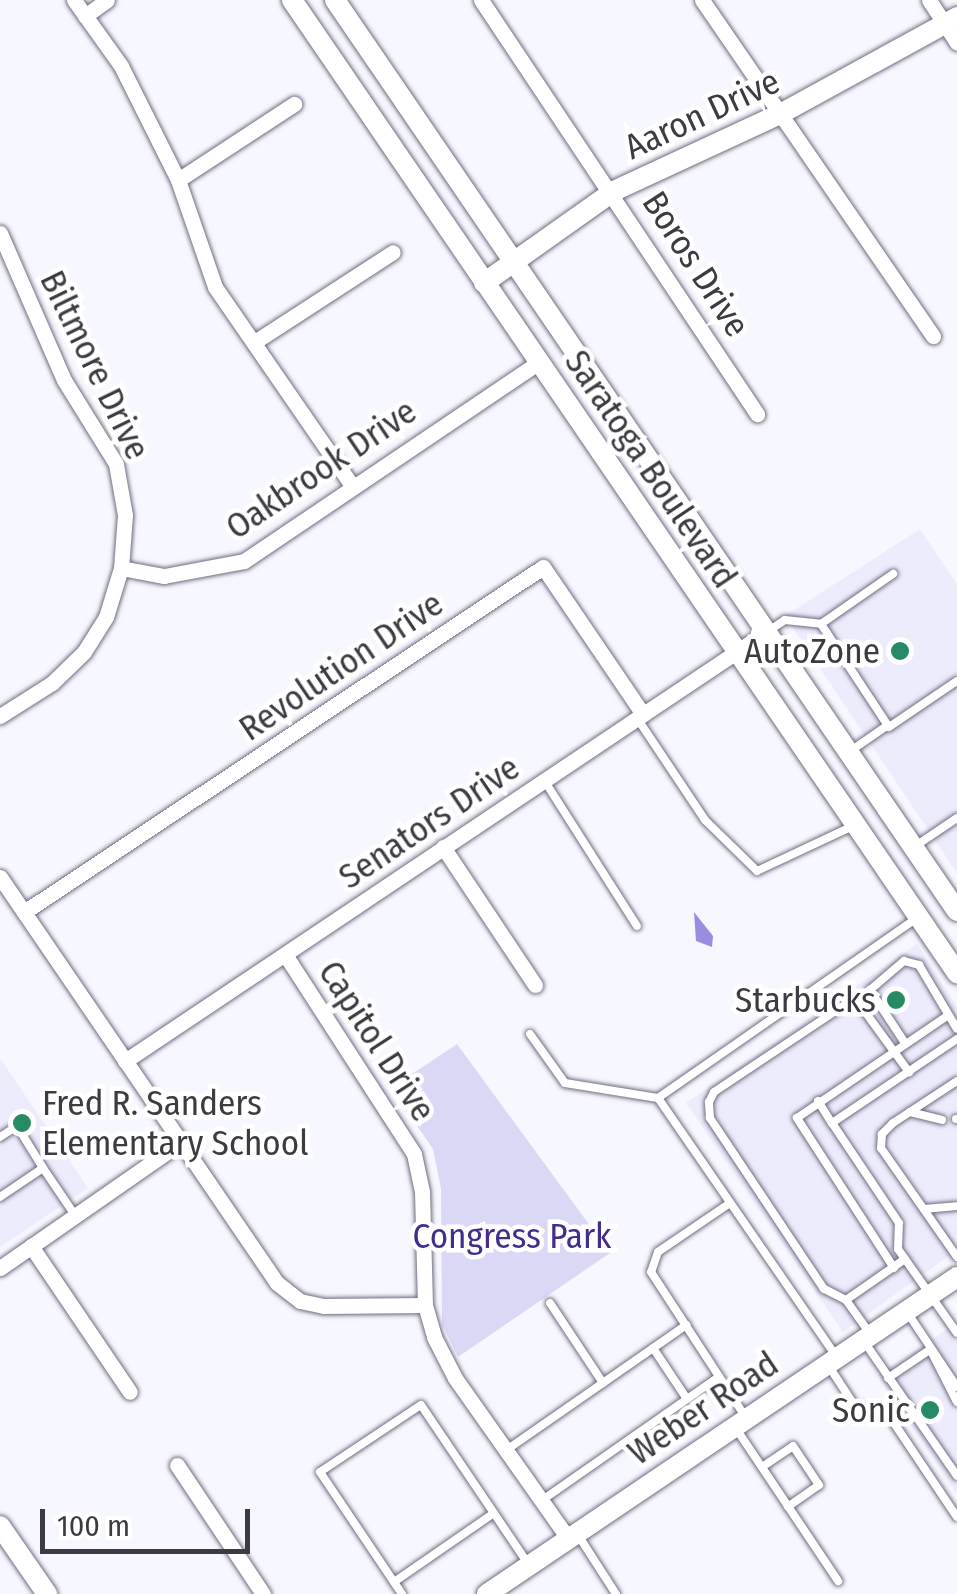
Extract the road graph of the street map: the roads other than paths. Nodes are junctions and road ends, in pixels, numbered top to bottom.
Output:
1 (74, 0) edge
2 (107, 0) edge
3 (292, 0) edge
4 (335, 0) edge
5 (481, 0) edge
6 (702, 0) edge
7 (929, 0) edge
8 (85, 16) junction
9 (953, 28) edge
10 (294, 104) dead end
11 (782, 113) junction
12 (178, 180) junction
13 (614, 191) junction
14 (0, 233) edge
15 (393, 252) dead end
16 (515, 262) junction
17 (484, 283) junction
18 (933, 336) dead end
19 (256, 342) junction
20 (539, 362) junction
21 (757, 414) dead end
22 (351, 484) junction
23 (121, 568) junction
24 (893, 574) dead end
25 (821, 624) junction
26 (766, 632) junction
27 (737, 652) junction
28 (957, 681) edge
29 (0, 716) edge
30 (640, 716) junction
31 (888, 725) junction
32 (848, 752) junction
33 (544, 780) junction
34 (957, 818) edge
35 (855, 825) junction
36 (443, 847) junction
37 (914, 848) junction
38 (0, 877) edge
39 (950, 885) edge
40 (957, 911) edge
41 (24, 912) junction
42 (918, 917) junction
43 (637, 926) dead end
44 (286, 956) junction
45 (957, 974) edge
46 (535, 985) dead end
47 (947, 1016) junction
48 (957, 1030) edge
49 (530, 1034) dead end
50 (957, 1040) edge
51 (905, 1044) junction
52 (894, 1051) junction
53 (125, 1061) junction
54 (908, 1072) junction
55 (957, 1081) edge
56 (658, 1098) junction
57 (818, 1101) junction
58 (910, 1112) junction
59 (942, 1120) dead end
60 (832, 1123) junction
61 (0, 1137) edge
62 (181, 1142) junction
63 (43, 1168) junction
64 (0, 1197) edge
65 (730, 1203) junction
66 (957, 1206) edge
67 (924, 1209) junction
68 (75, 1215) junction
69 (30, 1246) junction
70 (957, 1258) edge
71 (906, 1260) junction
72 (0, 1268) edge
73 (894, 1268) junction
74 (957, 1277) edge
75 (931, 1295) junction
76 (846, 1300) junction
77 (550, 1303) dead end
78 (425, 1306) junction
79 (907, 1311) junction
80 (686, 1325) junction
81 (957, 1332) edge
82 (867, 1338) junction
83 (654, 1348) junction
84 (931, 1349) junction
85 (832, 1361) junction
86 (720, 1377) junction
87 (888, 1378) junction
88 (603, 1383) junction
89 (957, 1388) edge
90 (130, 1392) dead end
91 (687, 1399) junction
92 (957, 1402) edge
93 (740, 1422) junction
94 (505, 1450) junction
95 (178, 1465) dead end
96 (762, 1467) junction
97 (957, 1476) edge
98 (541, 1500) junction
99 (788, 1506) junction
100 (494, 1513) junction
101 (957, 1516) edge
102 (0, 1526) edge
103 (572, 1535) junction
104 (528, 1565) junction
105 (838, 1581) dead end
106 (394, 1582) junction
107 (47, 1594) edge
108 (264, 1594) edge
109 (402, 1594) edge
110 (487, 1594) edge
111 (616, 1594) edge

1 - 8 street
2 - 8 street
3 - 17 main road, Saratoga Boulevard
4 - 16 main road, Saratoga Boulevard
5 - 13 street, Boros Drive
6 - 11 street
7 - 9 street
8 - 12 street
9 - 11 main road, Aaron Drive
10 - 12 street
11 - 13 main road, Aaron Drive
11 - 18 street
12 - 19 street
13 - 16 main road, Aaron Drive
13 - 21 street, Boros Drive
14 - 23 street, Biltmore Drive
15 - 19 street
16 - 17 main road, Aaron Drive
16 - 26 main road, Saratoga Boulevard
17 - 20 main road, Saratoga Boulevard
19 - 22 street
20 - 22 street, Oakbrook Drive
20 - 27 main road, Saratoga Boulevard
22 - 23 street, Oakbrook Drive
23 - 29 street, Biltmore Drive
24 - 25 lane
25 - 26 lane
25 - 31 lane
26 - 27 street, Senators Drive
26 - 32 main road, Saratoga Boulevard
27 - 30 street, Senators Drive
27 - 35 main road, Saratoga Boulevard
28 - 31 lane
30 - 33 street, Senators Drive
30 - 35 lane
30 - 41 street, Revolution Drive
31 - 32 lane
32 - 37 main road, Saratoga Boulevard
33 - 36 street, Senators Drive
33 - 43 lane
34 - 37 lane
35 - 42 main road, Saratoga Boulevard
36 - 44 street, Senators Drive
36 - 46 street
37 - 39 main road, Saratoga Boulevard
38 - 41 street
39 - 40 main road, Saratoga Boulevard
41 - 53 street
42 - 45 main road, Saratoga Boulevard
42 - 56 lane
44 - 53 street, Senators Drive
44 - 78 street, Capitol Drive
47 - 48 lane
47 - 51 lane
47 - 51 lane
49 - 56 lane
50 - 54 lane
51 - 52 lane
52 - 54 lane
52 - 57 lane
52 - 76 lane
53 - 62 street
54 - 60 lane
55 - 58 lane
56 - 65 lane
57 - 60 lane
57 - 73 lane
58 - 59 lane
58 - 67 lane
60 - 71 lane
61 - 63 lane
62 - 68 street
62 - 78 street
63 - 64 lane
63 - 68 lane
65 - 80 lane
65 - 85 lane
66 - 67 lane
67 - 70 lane
68 - 69 street
69 - 72 street
69 - 90 street
71 - 73 lane
71 - 75 lane
73 - 76 lane
74 - 75 main road, Weber Road
75 - 79 main road, Weber Road
75 - 81 lane
76 - 82 lane
77 - 88 lane
78 - 94 street, Capitol Drive
79 - 82 main road, Weber Road
79 - 84 lane
80 - 83 lane
80 - 86 lane
82 - 85 main road, Weber Road
82 - 87 lane
83 - 88 lane
83 - 91 lane
84 - 87 lane
84 - 89 lane
84 - 92 lane
85 - 93 main road, Weber Road
85 - 101 lane
86 - 91 lane
86 - 93 lane
87 - 97 lane
88 - 94 lane
91 - 98 lane
93 - 96 lane
93 - 103 main road, Weber Road
94 - 98 street, Capitol Drive
95 - 108 street
96 - 99 lane
96 - 99 lane
98 - 103 street, Capitol Drive
99 - 105 lane
100 - 104 lane
100 - 106 lane
100 - 106 lane
102 - 107 main road
103 - 104 main road, Weber Road
103 - 111 lane
104 - 110 main road, Weber Road
106 - 109 lane

